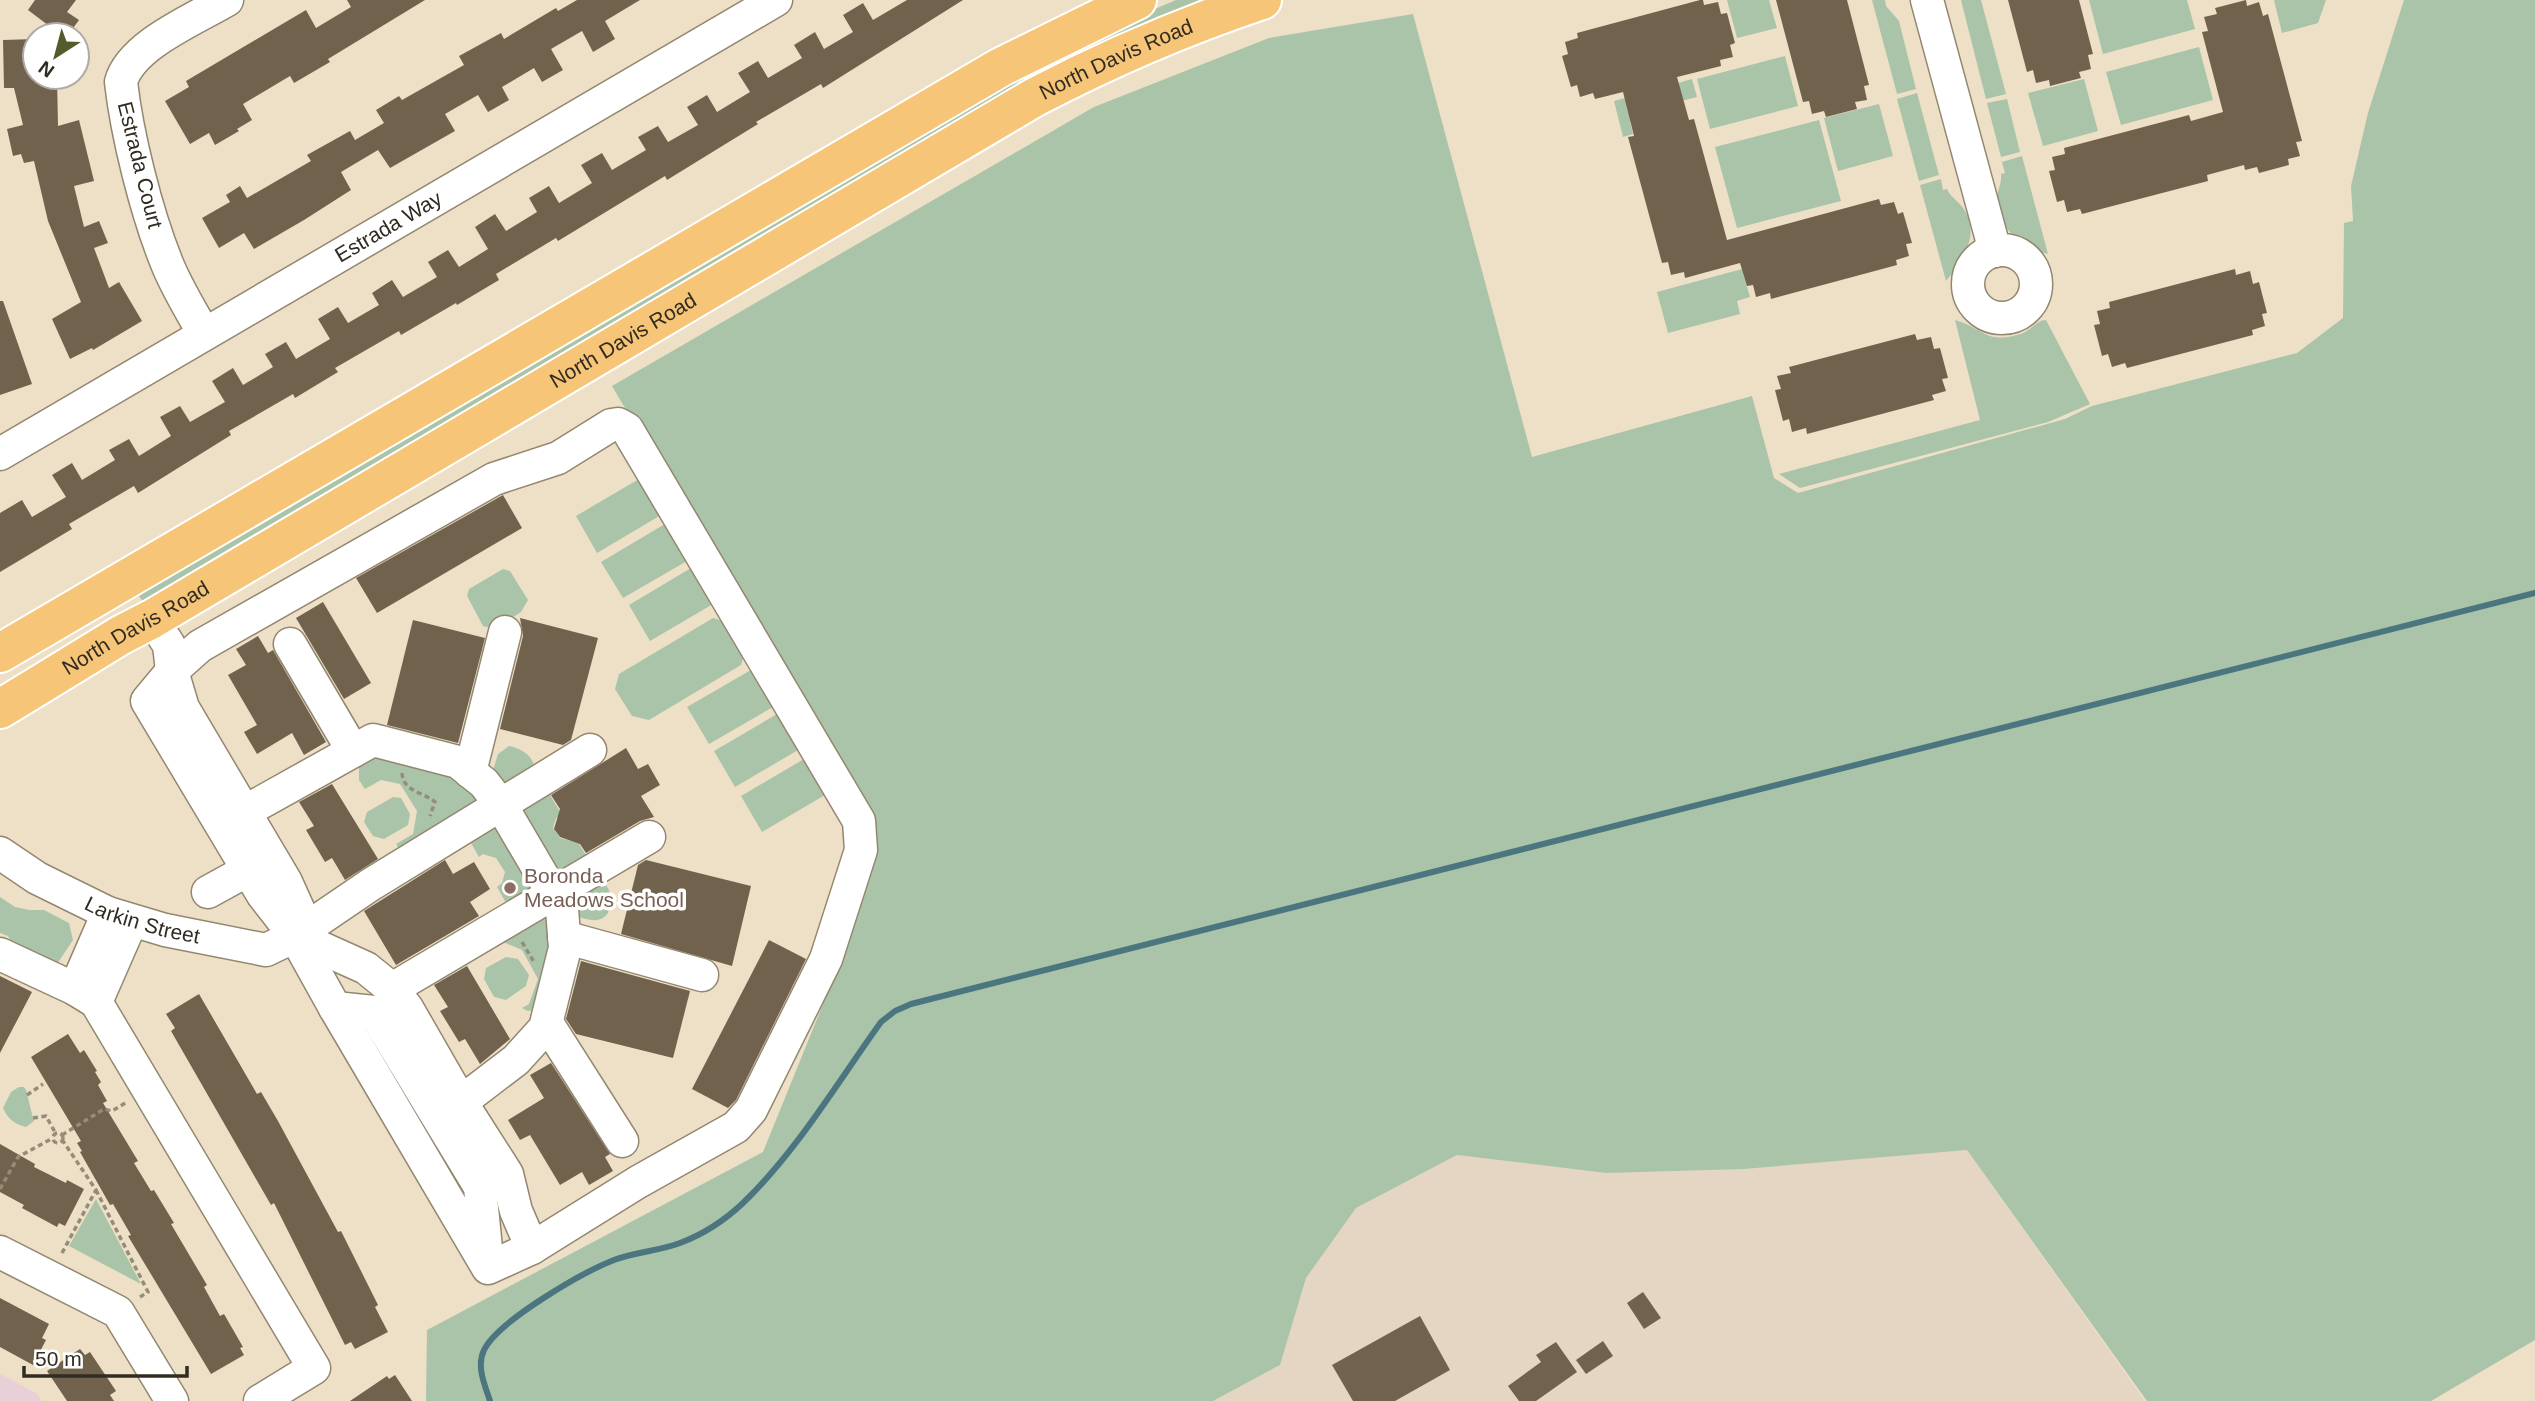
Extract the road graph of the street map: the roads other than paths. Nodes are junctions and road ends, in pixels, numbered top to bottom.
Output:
1 (227, 0) edge
2 (776, 0) edge
3 (1137, 0) edge
4 (1262, 0) edge
5 (1927, 0) edge
6 (1092, 9) edge
7 (1995, 251) dead end
8 (204, 334) junction
9 (0, 454) edge
10 (152, 619) junction
11 (505, 632) dead end
12 (290, 644) dead end
13 (0, 653) edge
14 (172, 671) junction
15 (0, 709) edge
16 (590, 750) dead end
17 (353, 751) junction
18 (470, 772) junction
19 (501, 805) junction
20 (244, 813) junction
21 (649, 837) dead end
22 (0, 853) edge
23 (248, 870) junction
24 (208, 892) dead end
25 (553, 894) junction
26 (120, 917) junction
27 (295, 936) junction
28 (565, 937) junction
29 (0, 954) edge
30 (702, 975) dead end
31 (392, 989) junction
32 (85, 995) junction
33 (547, 1023) junction
34 (461, 1102) junction
35 (622, 1141) dead end
36 (532, 1248) junction
37 (0, 1252) edge
38 (172, 1401) edge
39 (260, 1401) edge

1 - 8 street, Estrada Court
2 - 8 street, Estrada Way
3 - 6 highway, North Davis Road
4 - 10 highway, North Davis Road
5 - 7 street
6 - 13 highway, North Davis Road
8 - 9 street, Estrada Way
10 - 14 street
10 - 15 highway, North Davis Road
11 - 18 street
12 - 17 street
14 - 20 street
14 - 23 street
14 - 36 street
16 - 19 street, Larkin Street
17 - 18 street
17 - 20 street
18 - 19 street
19 - 25 street
19 - 27 street, Larkin Street
20 - 27 street
21 - 25 street
22 - 26 street, Larkin Street
23 - 24 street
23 - 27 street
25 - 28 street
25 - 31 street
26 - 27 street, Larkin Street
26 - 32 street
27 - 31 street
27 - 36 street
28 - 30 street
28 - 33 street
29 - 32 street
31 - 34 street
32 - 39 street
33 - 34 street
33 - 35 street
34 - 36 street
37 - 38 street

